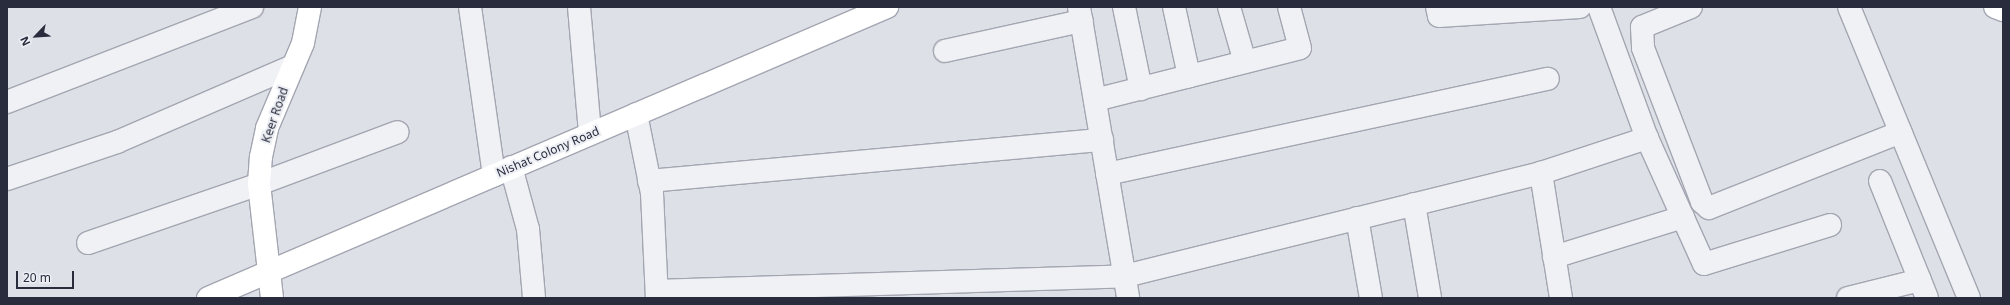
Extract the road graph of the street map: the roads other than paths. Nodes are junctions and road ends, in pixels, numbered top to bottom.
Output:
1 (252, 7) edge
2 (310, 7) edge
3 (470, 7) edge
4 (579, 7) edge
5 (888, 7) edge
6 (1124, 7) edge
7 (1174, 7) edge
8 (1229, 7) edge
9 (1289, 7) edge
10 (1437, 7) edge
11 (1580, 7) edge
12 (1599, 7) edge
13 (1691, 7) edge
14 (1849, 7) edge
15 (1995, 7) edge
16 (2003, 10) edge
17 (1660, 13) edge
18 (1081, 14) edge
19 (946, 51) dead end
20 (1245, 62) junction
21 (293, 66) junction
22 (1189, 76) junction
23 (1548, 79) dead end
24 (1141, 88) junction
25 (1095, 100) junction
26 (7, 102) edge
27 (636, 114) junction
28 (398, 132) dead end
29 (1901, 132) junction
30 (590, 134) junction
31 (1647, 138) junction
32 (1102, 140) junction
33 (503, 171) junction
34 (1541, 172) junction
35 (1107, 174) junction
36 (7, 179) edge
37 (649, 181) junction
38 (1880, 181) dead end
39 (259, 184) junction
40 (1414, 204) junction
41 (1683, 217) junction
42 (1358, 218) junction
43 (1830, 225) dead end
44 (88, 243) dead end
45 (1554, 257) junction
46 (269, 272) junction
47 (1124, 276) junction
48 (1924, 289) edge
49 (657, 294) edge
50 (208, 298) edge
51 (272, 298) edge
52 (534, 298) edge
53 (1128, 298) edge
54 (1371, 298) edge
55 (1430, 298) edge
56 (1561, 298) edge
57 (1848, 298) edge
58 (1969, 298) edge

1 - 26 street
2 - 21 street, Keer Road
3 - 33 street
4 - 30 street
5 - 27 street, Nishat Colony Road
6 - 24 street
7 - 22 street
8 - 20 street
9 - 20 street
10 - 11 street
12 - 31 street
13 - 17 street
14 - 29 street
15 - 16 street
17 - 29 street
18 - 19 street
18 - 25 street
20 - 22 street
21 - 36 street
21 - 39 street, Keer Road
22 - 24 street
23 - 35 street
24 - 25 street
25 - 32 street
27 - 30 street, Nishat Colony Road
27 - 37 street
28 - 39 street
29 - 58 street
30 - 33 street, Nishat Colony Road
31 - 34 street
31 - 41 street
32 - 35 street
32 - 37 street
33 - 46 street, Nishat Colony Road
33 - 52 street
34 - 40 street
34 - 45 street
35 - 47 street
37 - 49 street
38 - 48 street
39 - 44 street
39 - 46 street, Keer Road
40 - 42 street
40 - 55 street
41 - 43 street
41 - 45 street
42 - 47 street
42 - 54 street
45 - 56 street
46 - 50 street, Nishat Colony Road
46 - 51 street, Keer Road
47 - 49 street
47 - 53 street
48 - 57 street

